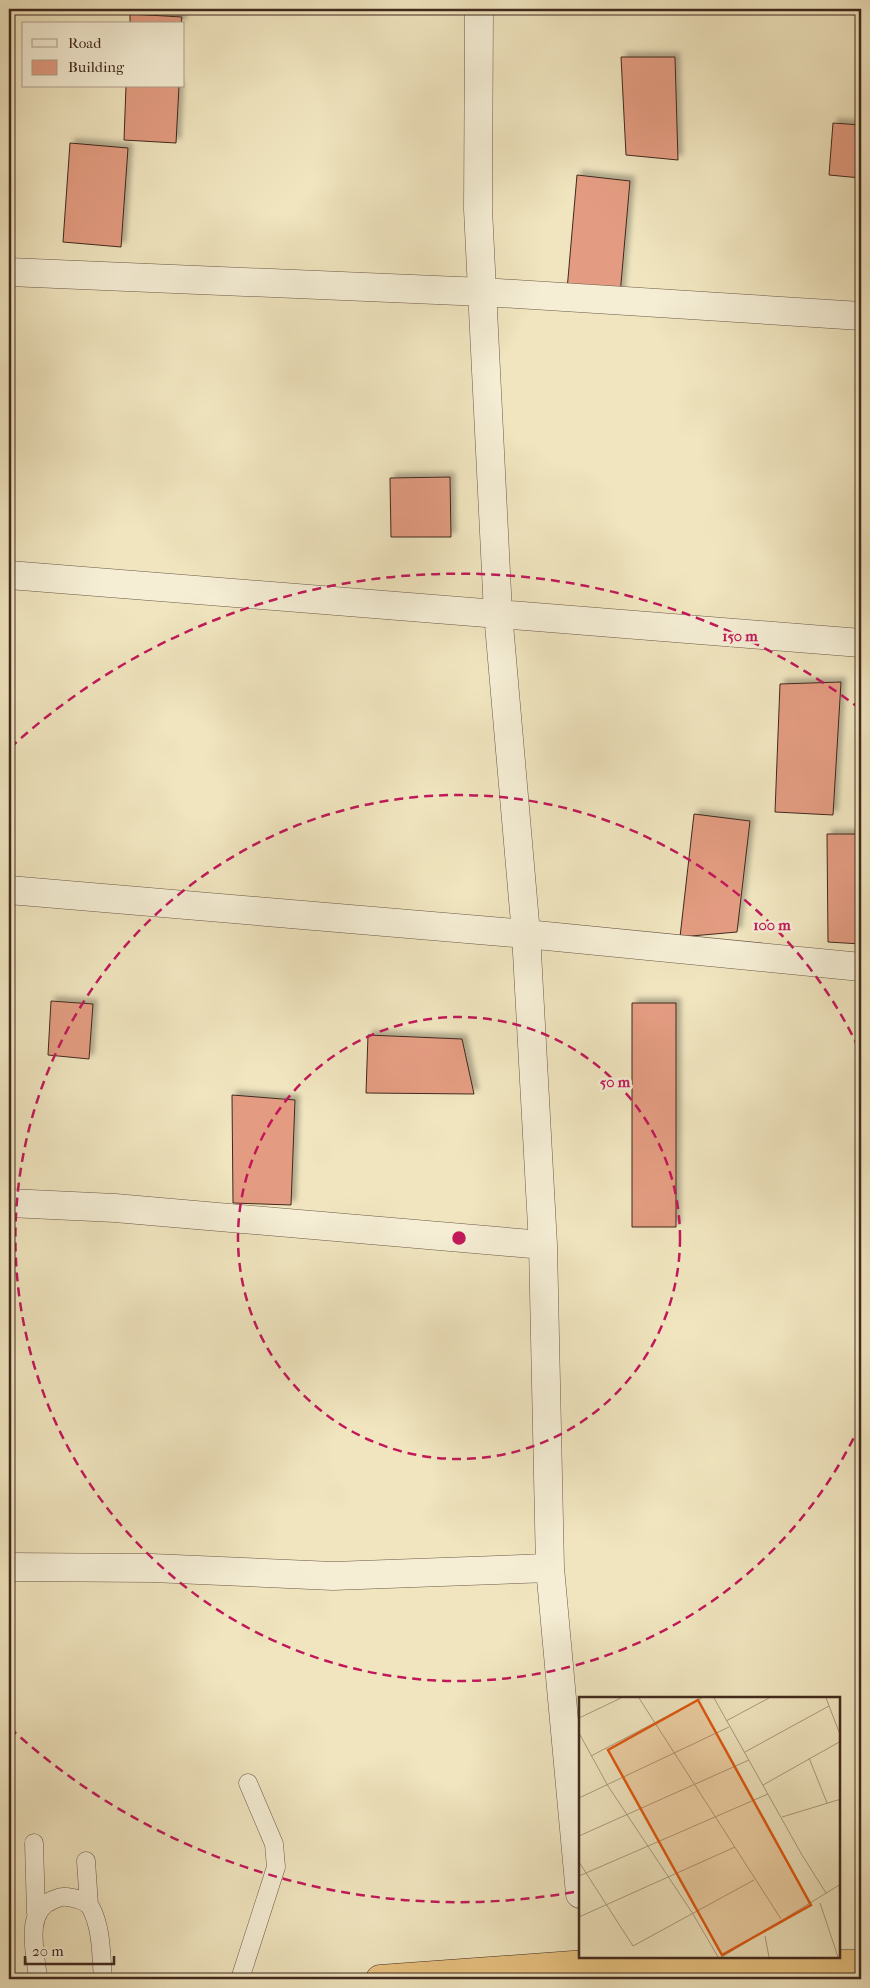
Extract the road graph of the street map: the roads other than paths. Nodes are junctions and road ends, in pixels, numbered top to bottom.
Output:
1 (479, 9) edge
2 (9, 272) edge
3 (483, 292) junction
4 (861, 316) edge
5 (9, 575) edge
6 (498, 613) junction
7 (861, 643) edge
8 (9, 890) edge
9 (526, 934) junction
10 (861, 967) edge
11 (9, 1202) edge
12 (543, 1244) junction
13 (9, 1567) edge
14 (550, 1568) junction
15 (248, 1783) dead end
16 (34, 1843) dead end
17 (86, 1861) dead end
18 (579, 1883) edge
19 (89, 1905) junction
20 (35, 1920) junction
21 (586, 1960) edge
22 (861, 1964) edge
23 (38, 1979) edge
24 (103, 1979) edge
25 (240, 1979) edge
26 (380, 1979) edge

1 - 3 street
2 - 3 street
3 - 4 street
3 - 6 street
5 - 6 street
6 - 7 street
6 - 9 street
8 - 9 street
9 - 10 street
9 - 12 street
11 - 12 street
12 - 14 street
13 - 14 street
14 - 18 street
15 - 25 lane
16 - 20 lane
17 - 19 lane
19 - 20 lane
19 - 24 lane
20 - 23 lane
21 - 22 highway
21 - 26 highway

